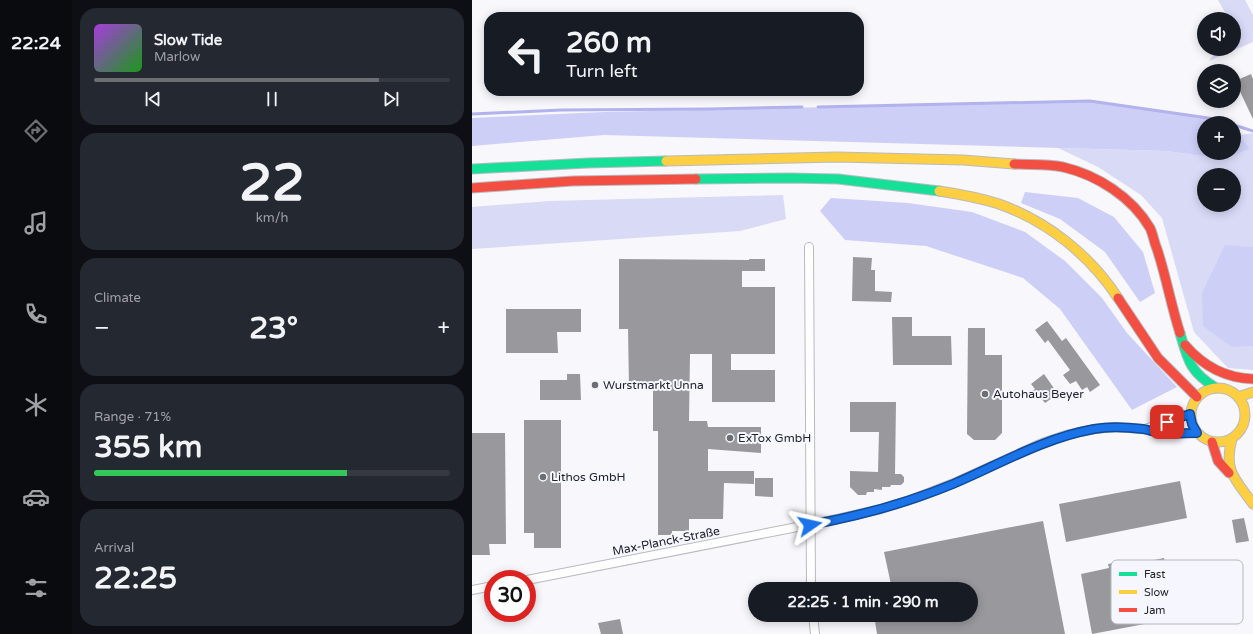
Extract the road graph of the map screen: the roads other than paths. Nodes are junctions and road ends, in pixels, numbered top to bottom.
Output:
1 (472, 169) edge
2 (472, 188) edge
3 (809, 247) dead end
4 (1182, 341) junction
5 (1253, 379) edge
6 (1216, 388) junction
7 (1253, 392) edge
8 (1197, 397) junction
9 (1238, 397) junction
10 (1253, 408) edge
11 (1190, 414) junction
12 (1245, 414) junction
13 (1143, 429) junction
14 (1197, 433) junction
15 (1232, 439) junction
16 (1212, 442) junction
17 (1234, 477) junction
18 (1253, 504) edge
19 (810, 525) junction
20 (536, 578) edge
21 (811, 582) edge
22 (484, 588) edge
23 (472, 590) edge
24 (814, 622) edge
25 (815, 634) edge

1 - 4 main road
2 - 8 main road
3 - 19 street
4 - 5 main road
4 - 6 main road
6 - 8 main road
6 - 9 main road
7 - 9 main road
8 - 11 main road
9 - 12 main road
10 - 12 main road
11 - 13 street, Max-Planck-Straße
11 - 14 main road
12 - 15 main road
13 - 14 street, Max-Planck-Straße
13 - 19 street, Max-Planck-Straße
14 - 16 main road
15 - 16 main road
15 - 17 main road
16 - 17 main road
17 - 18 main road
19 - 20 street, Max-Planck-Straße
19 - 21 street
22 - 23 street
24 - 25 street

